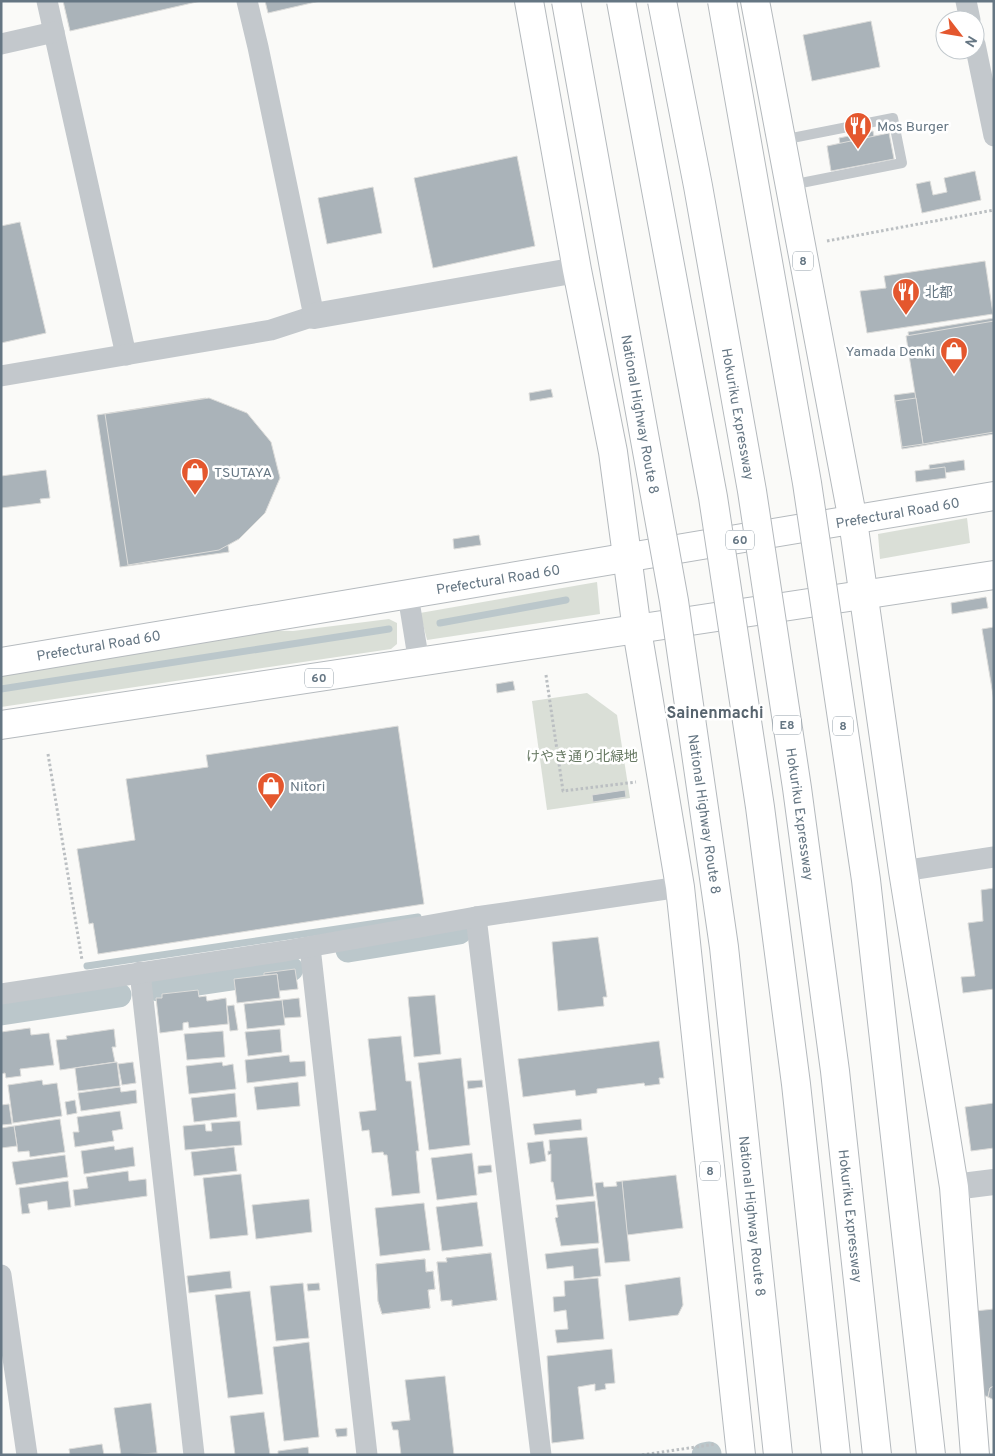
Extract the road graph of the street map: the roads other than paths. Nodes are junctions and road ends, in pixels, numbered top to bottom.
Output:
1 (47, 1) edge
2 (246, 1) edge
3 (529, 1) edge
4 (566, 1) edge
5 (621, 1) edge
6 (662, 1) edge
7 (722, 1) edge
8 (755, 1) edge
9 (54, 32) junction
10 (1, 44) edge
11 (978, 60) edge
12 (994, 136) edge
13 (781, 141) junction
14 (789, 186) junction
15 (577, 270) junction
16 (314, 316) junction
17 (126, 355) junction
18 (1, 376) edge
19 (994, 496) edge
20 (853, 520) junction
21 (627, 559) junction
22 (994, 574) edge
23 (862, 594) junction
24 (408, 595) junction
25 (637, 630) junction
26 (1, 662) edge
27 (419, 663) junction
28 (1, 725) edge
29 (994, 857) edge
30 (902, 871) junction
31 (680, 887) junction
32 (476, 917) junction
33 (310, 947) junction
34 (140, 972) junction
35 (1, 994) edge
36 (994, 1182) edge
37 (954, 1187) junction
38 (1, 1274) edge
39 (729, 1450) edge
40 (27, 1455) edge
41 (194, 1455) edge
42 (367, 1455) edge
43 (542, 1455) edge
44 (778, 1455) edge
45 (836, 1455) edge
46 (877, 1455) edge
47 (931, 1455) edge
48 (975, 1455) edge

1 - 9 street
2 - 16 street
3 - 15 main road
4 - 44 main road, National Highway Route 8, bridge
5 - 45 main road, bridge
6 - 46 main road, Hokuriku Expressway / E8, bridge
7 - 47 main road, 8, bridge
8 - 13 main road, 8
9 - 10 street
9 - 17 street
11 - 12 street
13 - 14 main road, 8
13 - 14 lane
14 - 20 main road, 8
15 - 16 street
15 - 21 main road
16 - 17 street
17 - 18 street
19 - 20 main road, Prefectural Road 60 / 60
20 - 21 main road, Prefectural Road 60 / 60
20 - 23 main road, 8
21 - 24 main road, Prefectural Road 60 / 60
21 - 25 main road
22 - 23 main road, 60
23 - 25 main road, 60
23 - 30 main road, 8
24 - 26 main road, Prefectural Road 60 / 60
24 - 27 street
25 - 27 main road, 60
25 - 31 main road, 8
27 - 28 main road, 60
29 - 30 street
30 - 37 main road, 8
31 - 32 street
31 - 39 main road, 8
32 - 33 street
32 - 43 street
33 - 34 street
33 - 42 street
34 - 35 street
34 - 41 street
36 - 37 street
37 - 48 main road, 8
38 - 40 street

